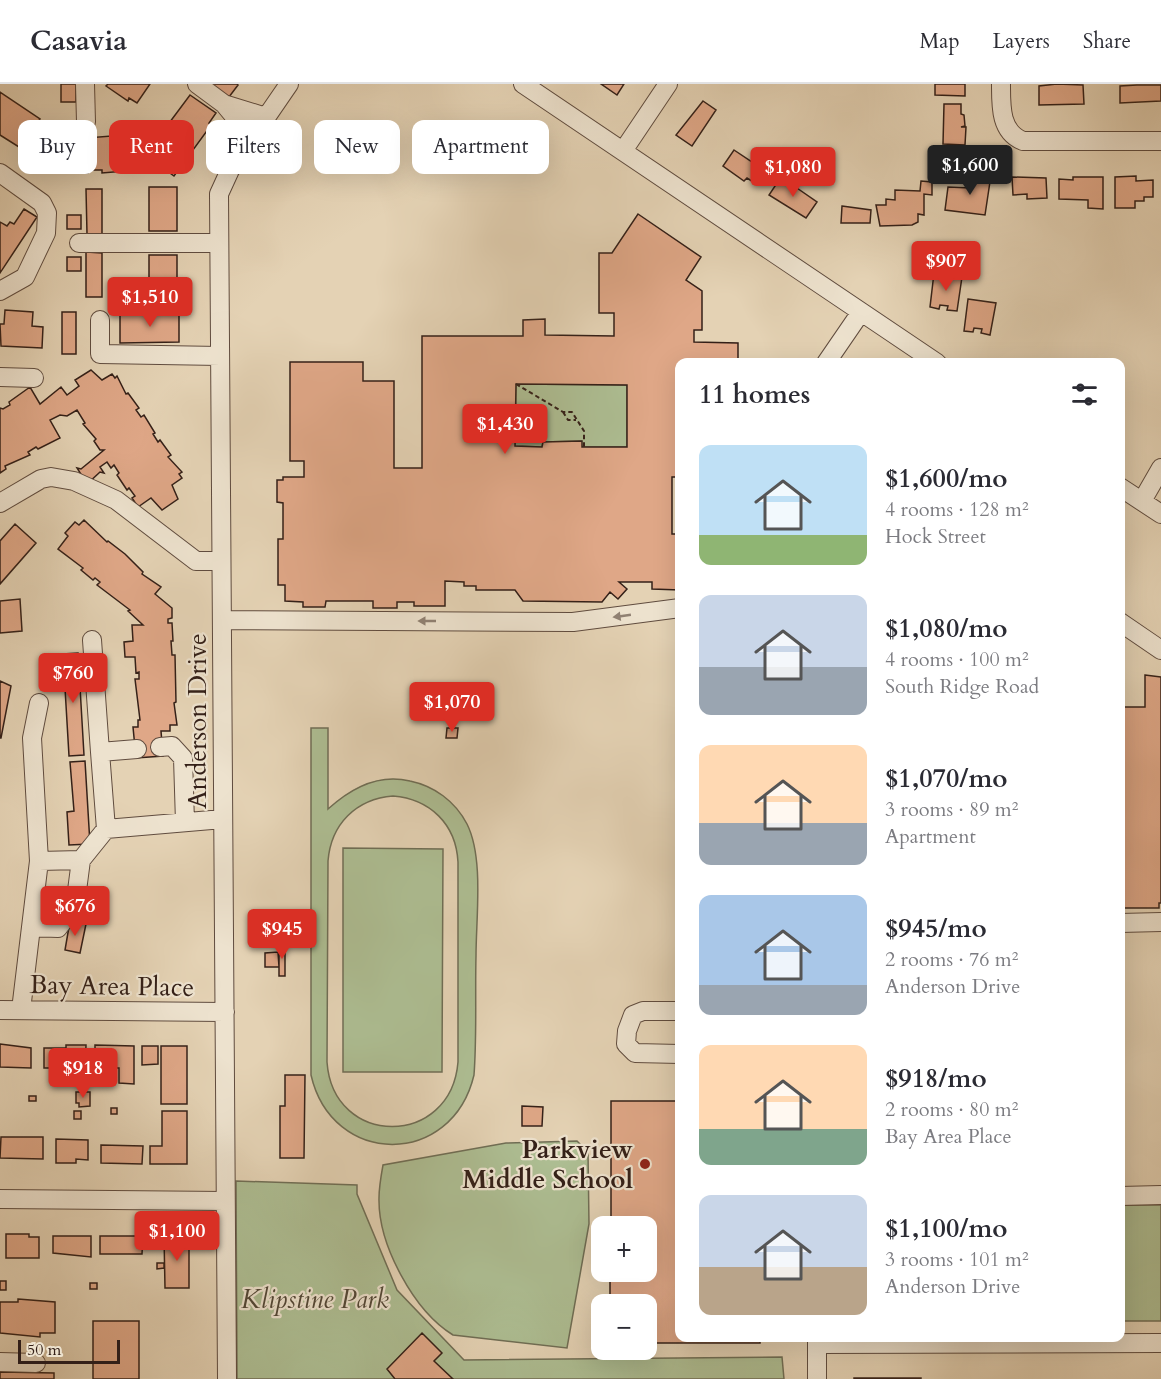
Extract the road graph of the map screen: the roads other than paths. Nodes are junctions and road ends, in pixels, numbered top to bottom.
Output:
1 (85, 84) edge
2 (197, 84) edge
3 (289, 84) edge
4 (524, 84) edge
5 (668, 84) edge
6 (1001, 84) edge
7 (224, 104) junction
8 (266, 117) junction
9 (86, 120) edge
10 (237, 120) edge
11 (264, 120) edge
12 (1161, 141) edge
13 (623, 151) junction
14 (0, 173) edge
15 (229, 174) edge
16 (78, 243) dead end
17 (219, 243) junction
18 (0, 291) edge
19 (861, 312) junction
20 (100, 320) dead end
21 (220, 356) junction
22 (829, 358) edge
23 (930, 358) edge
24 (0, 376) edge
25 (34, 378) dead end
26 (1161, 468) edge
27 (1128, 497) edge
28 (0, 503) edge
29 (1161, 514) edge
30 (221, 561) junction
31 (675, 609) edge
32 (222, 620) junction
33 (1125, 625) edge
34 (92, 640) dead end
35 (1161, 650) edge
36 (39, 703) dead end
37 (160, 747) dead end
38 (137, 749) dead end
39 (100, 752) junction
40 (223, 819) junction
41 (185, 822) junction
42 (106, 830) junction
43 (81, 860) junction
44 (39, 861) junction
45 (1125, 922) edge
46 (1161, 922) edge
47 (31, 927) junction
48 (0, 1010) edge
49 (21, 1011) junction
50 (675, 1011) edge
51 (225, 1012) junction
52 (675, 1054) edge
53 (1125, 1196) edge
54 (1161, 1196) edge
55 (0, 1199) edge
56 (225, 1201) junction
57 (817, 1342) edge
58 (1114, 1342) edge
59 (1161, 1343) edge
60 (0, 1362) edge
61 (36, 1363) dead end
62 (226, 1379) edge
63 (817, 1379) edge

1 - 9 street
2 - 7 street
3 - 8 street, Anderson Drive
4 - 13 street
5 - 13 street
6 - 12 street
7 - 8 street
7 - 10 street
8 - 11 street, Anderson Drive
13 - 19 street
14 - 18 street
15 - 17 street, Anderson Drive
16 - 17 street
17 - 21 street, Anderson Drive
19 - 22 street
19 - 23 street
20 - 21 street
21 - 30 street, Anderson Drive
24 - 25 street
26 - 27 street
27 - 29 street
28 - 30 street
30 - 32 street, Anderson Drive
31 -> 32 street
32 - 40 street, Anderson Drive
33 - 35 street
34 - 39 street
36 - 44 street
37 - 41 street
38 - 39 street
39 - 42 street
40 - 41 street
40 - 51 street, Anderson Drive
41 - 42 street
42 - 43 street
43 - 44 street
43 - 47 street
44 - 47 street
45 - 46 street
47 - 49 street
48 - 49 street, Bay Area Place
49 - 51 street, Bay Area Place
50 - 52 street
51 - 56 street, Anderson Drive
53 - 54 street
55 - 56 street
56 - 62 street, Anderson Drive
57 - 63 street
58 - 59 street
60 - 61 street

